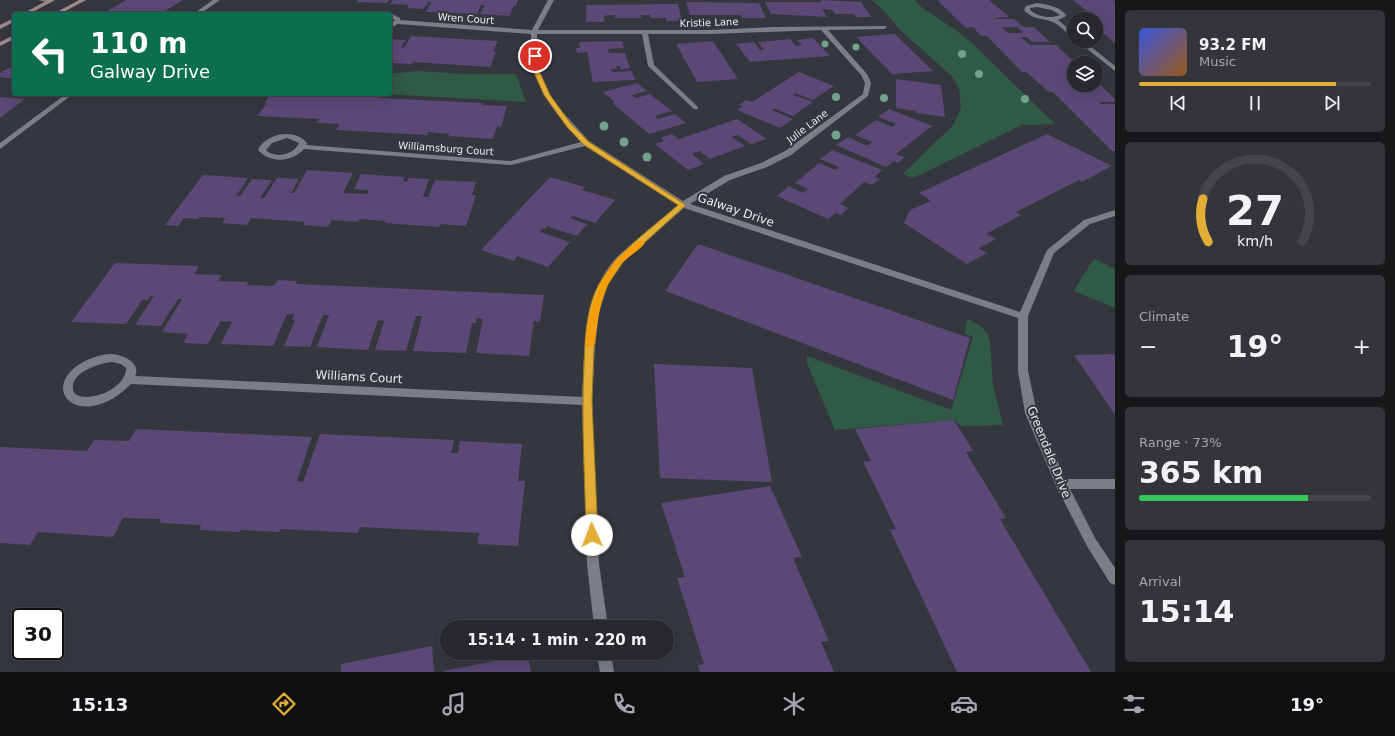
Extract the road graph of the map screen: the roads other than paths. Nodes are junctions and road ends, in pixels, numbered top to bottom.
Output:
1 (41, 0) edge
2 (83, 0) edge
3 (217, 0) edge
4 (551, 0) edge
5 (51, 1) edge
6 (29, 12) edge
7 (60, 12) edge
8 (199, 12) edge
9 (392, 16) edge
10 (1053, 19) junction
11 (12, 21) edge
12 (397, 22) junction
13 (392, 25) edge
14 (0, 27) edge
15 (884, 27) dead end
16 (823, 28) junction
17 (1067, 30) edge
18 (534, 32) junction
19 (645, 33) junction
20 (12, 38) edge
21 (0, 44) edge
22 (1089, 48) edge
23 (1115, 69) edge
24 (67, 96) edge
25 (696, 108) dead end
26 (586, 143) junction
27 (0, 147) edge
28 (302, 147) junction
29 (683, 205) junction
30 (1115, 213) edge
31 (1023, 316) junction
32 (129, 380) junction
33 (587, 401) junction
34 (1061, 484) junction
35 (1115, 484) edge
36 (1115, 579) edge
37 (600, 620) edge
38 (605, 660) edge
39 (607, 672) edge

1 - 5 street
2 - 7 main road
3 - 8 street
4 - 18 street, Galway Drive
5 - 6 main road
9 - 12 street
10 - 10 street
10 - 17 street
11 - 14 main road
12 - 13 street
12 - 18 street, Wren Court
15 - 16 street, Kristie Lane
16 - 19 street, Kristie Lane
16 - 29 street, Julie Lane
18 - 19 street, Kristie Lane
18 - 26 street, Galway Drive
19 - 25 street
20 - 21 main road
22 - 23 street
24 - 27 street
26 - 28 street, Williamsburg Court
26 - 29 street, Galway Drive
28 - 28 street
29 - 31 street, Galway Drive
29 - 33 street, Julie Lane
30 - 31 street, Greendale Drive
31 - 34 street, Greendale Drive
32 - 32 street
32 - 33 street, Williams Court
33 - 37 street, Julie Lane
34 - 35 street
34 - 36 street, Greendale Drive
38 - 39 street

